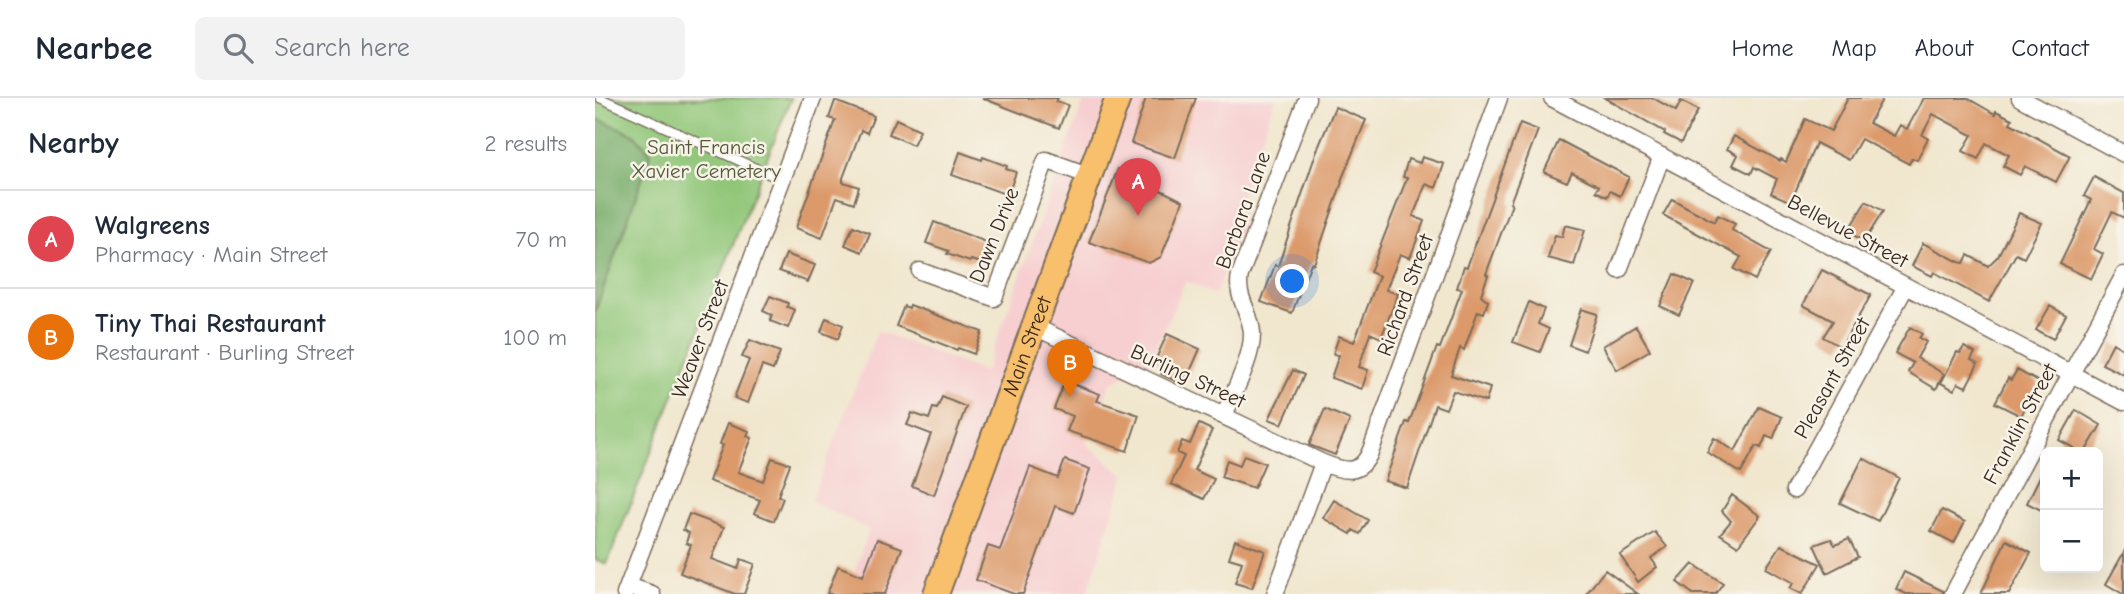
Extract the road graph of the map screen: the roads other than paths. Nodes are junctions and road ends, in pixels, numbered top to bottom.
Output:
1 (600, 98) edge
2 (813, 98) edge
3 (1118, 98) edge
4 (1307, 98) edge
5 (1499, 98) edge
6 (1552, 98) edge
7 (2019, 98) edge
8 (2124, 154) edge
9 (1662, 156) junction
10 (1090, 176) junction
11 (782, 180) junction
12 (1619, 270) dead end
13 (920, 271) dead end
14 (2124, 275) edge
15 (1906, 286) junction
16 (1035, 327) junction
17 (2070, 373) junction
18 (2124, 402) edge
19 (1224, 416) junction
20 (1323, 463) junction
21 (1794, 490) dead end
22 (627, 590) edge
23 (652, 594) edge
24 (936, 594) edge
25 (1275, 594) edge
26 (1954, 594) edge

1 - 11 lane
2 - 11 street, Weaver Street
3 - 10 main road, Main Street
4 - 19 street, Barbara Lane
5 - 20 street, Richard Street
6 - 9 street, Bellevue Street
7 - 8 street
9 - 12 street
9 - 15 street, Bellevue Street
10 - 13 street, Dawn Drive
10 - 16 main road, Main Street
11 - 22 street, Weaver Street
14 - 17 street, Franklin Street
15 - 17 street, Bellevue Street
15 - 21 street, Pleasant Street
16 - 19 street, Burling Street
16 - 24 main road, Main Street
17 - 18 street, Bellevue Street
17 - 26 street, Franklin Street
19 - 20 street, Burling Street
20 - 25 street
22 - 23 street

